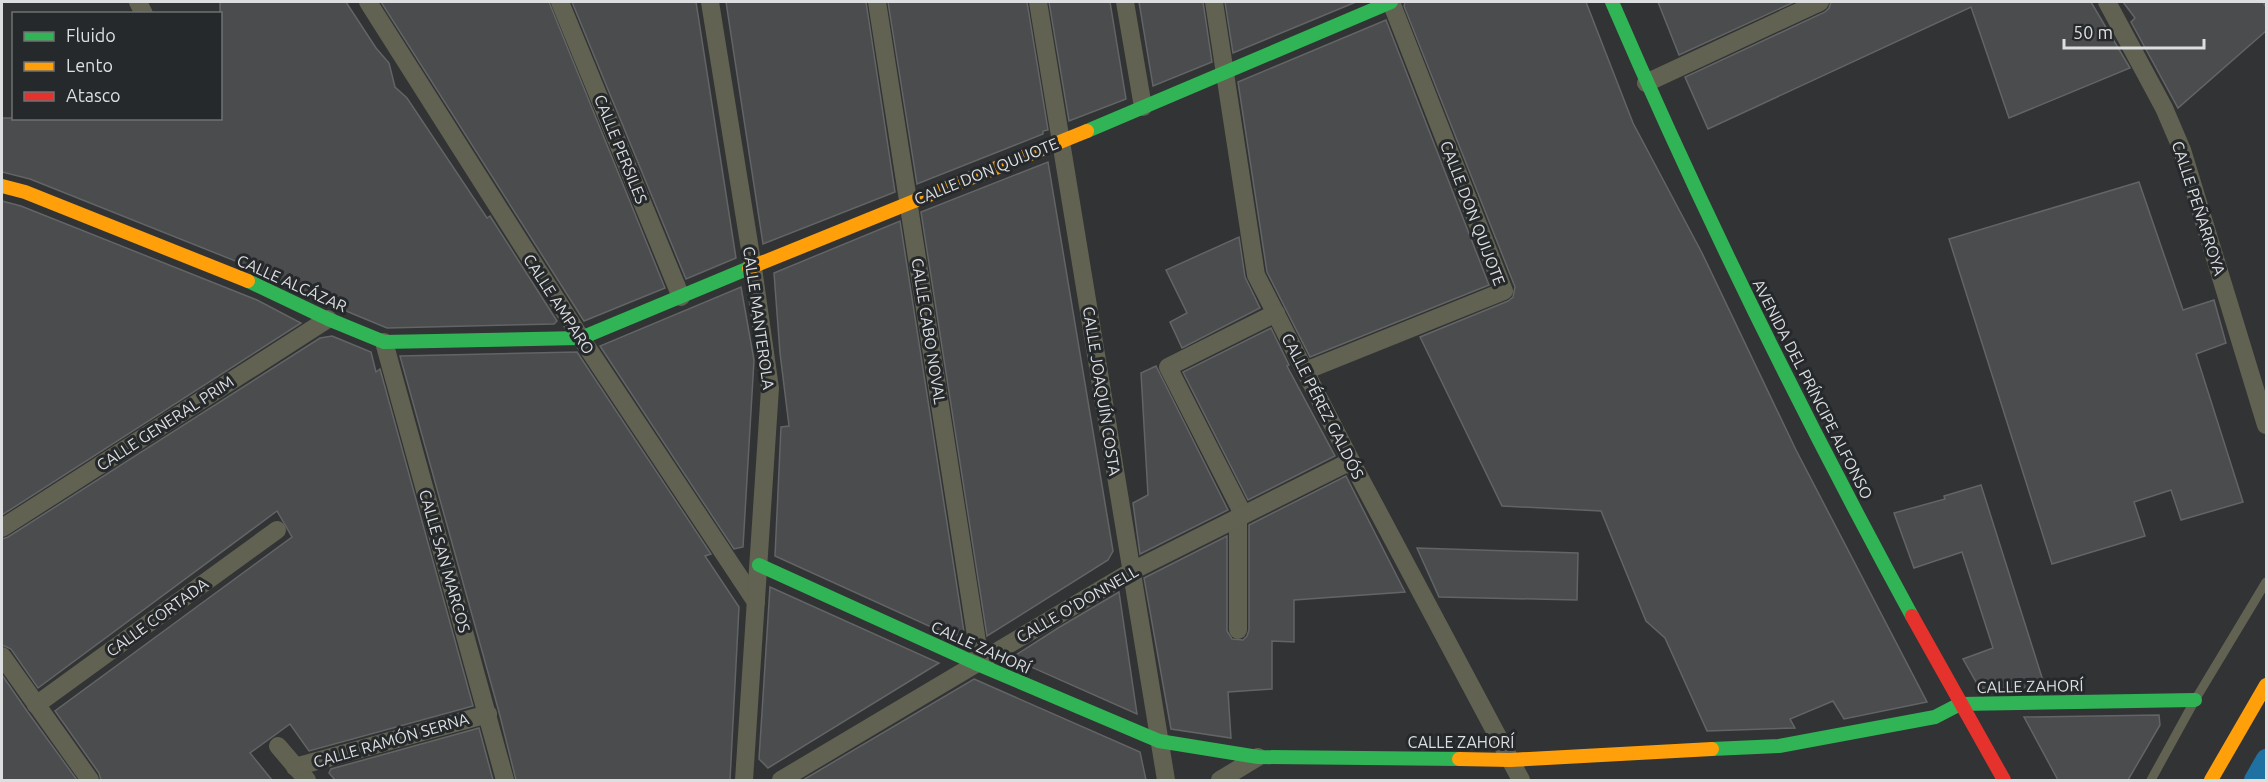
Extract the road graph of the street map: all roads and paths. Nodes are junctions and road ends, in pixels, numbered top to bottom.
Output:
1 (368, 2) edge
2 (560, 2) edge
3 (710, 2) edge
4 (877, 2) edge
5 (1038, 2) edge
6 (1125, 2) edge
7 (1214, 2) edge
8 (1391, 2) edge
9 (1612, 2) edge
10 (1820, 2) edge
11 (2107, 2) edge
12 (1226, 70) junction
13 (1646, 83) junction
14 (1143, 107) junction
15 (1061, 142) junction
16 (2, 186) edge
17 (909, 202) junction
18 (753, 268) junction
19 (681, 297) junction
20 (1276, 313) junction
21 (328, 319) junction
22 (581, 338) junction
23 (384, 342) junction
24 (1305, 371) junction
25 (2266, 425) edge
26 (1351, 462) junction
27 (1241, 515) junction
28 (2, 528) edge
29 (278, 530) dead end
30 (759, 565) junction
31 (1132, 571) junction
32 (2266, 582) edge
33 (756, 602) junction
34 (1238, 630) dead end
35 (2, 656) edge
36 (978, 662) junction
37 (2266, 685) edge
38 (2195, 700) junction
39 (1960, 704) junction
40 (36, 705) junction
41 (2258, 711) edge
42 (488, 714) junction
43 (1160, 741) junction
44 (278, 746) dead end
45 (1258, 757) junction
46 (1510, 760) junction
47 (301, 774) edge
48 (90, 780) edge
49 (506, 780) edge
50 (744, 780) edge
51 (781, 780) edge
52 (1166, 780) edge
53 (1220, 780) edge
54 (1521, 780) edge
55 (2004, 780) edge
56 (2151, 780) edge
57 (2211, 780) edge

1 - 22 street, CALLE AMPARO
2 - 19 street, CALLE PERSILES
3 - 18 street, CALLE MANTEROLA
4 - 17 street, CALLE CABO NOVAL
5 - 15 street, CALLE JOAQUÍN COSTA
6 - 14 street
7 - 12 street, CALLE PÉREZ GALDÓS
8 - 12 main road, CALLE DON QUIJOTE
8 - 24 street, CALLE DON QUIJOTE
9 - 13 main road, AVENIDA DEL PRÍNCIPE ALFONSO
10 - 13 street
11 - 25 street, CALLE PEÑARROYA
12 - 14 main road, CALLE DON QUIJOTE
12 - 20 street, CALLE PÉREZ GALDÓS
13 - 39 main road, AVENIDA DEL PRÍNCIPE ALFONSO
14 - 15 main road, CALLE DON QUIJOTE
15 - 17 main road, CALLE DON QUIJOTE
15 - 31 street, CALLE JOAQUÍN COSTA
16 - 21 main road, CALLE ALCÁZAR
17 - 18 main road, CALLE DON QUIJOTE
17 - 36 street, CALLE CABO NOVAL
18 - 19 main road, CALLE DON QUIJOTE
18 - 30 street, CALLE MANTEROLA
19 - 22 main road, CALLE DON QUIJOTE
20 - 24 street, CALLE PÉREZ GALDÓS
20 - 27 street
21 - 23 main road, CALLE ALCÁZAR
21 - 28 street, CALLE GENERAL PRIM
22 - 23 main road, CALLE ALCÁZAR
22 - 33 street, CALLE AMPARO
23 - 42 street, CALLE SAN MARCOS
24 - 26 street, CALLE PÉREZ GALDÓS
26 - 27 street, CALLE O'DONNELL
26 - 46 street, CALLE PÉREZ GALDÓS
27 - 31 street, CALLE O'DONNELL
27 - 34 street
29 - 40 street, CALLE CORTADA
30 - 33 street, CALLE MANTEROLA
30 - 36 main road, CALLE ZAHORÍ
31 - 36 street, CALLE O'DONNELL
31 - 43 street, CALLE JOAQUÍN COSTA
32 - 38 lane
33 - 50 street, CALLE MANTEROLA
35 - 40 street
36 - 43 main road, CALLE ZAHORÍ
36 - 51 street, CALLE O'DONNELL
37 - 41 main road
38 - 39 main road, CALLE ZAHORÍ
38 - 56 lane
39 - 46 main road, CALLE ZAHORÍ
39 - 55 main road, AVENIDA DEL PRÍNCIPE ALFONSO
40 - 48 street
41 - 57 main road
42 - 47 street, CALLE RAMÓN SERNA
42 - 49 street, CALLE SAN MARCOS
43 - 45 main road, CALLE ZAHORÍ
43 - 52 street, CALLE JOAQUÍN COSTA
44 - 47 street, CALLE RAMÓN SERNA
45 - 46 main road, CALLE ZAHORÍ
45 - 53 street
46 - 54 street, CALLE PÉREZ GALDÓS

